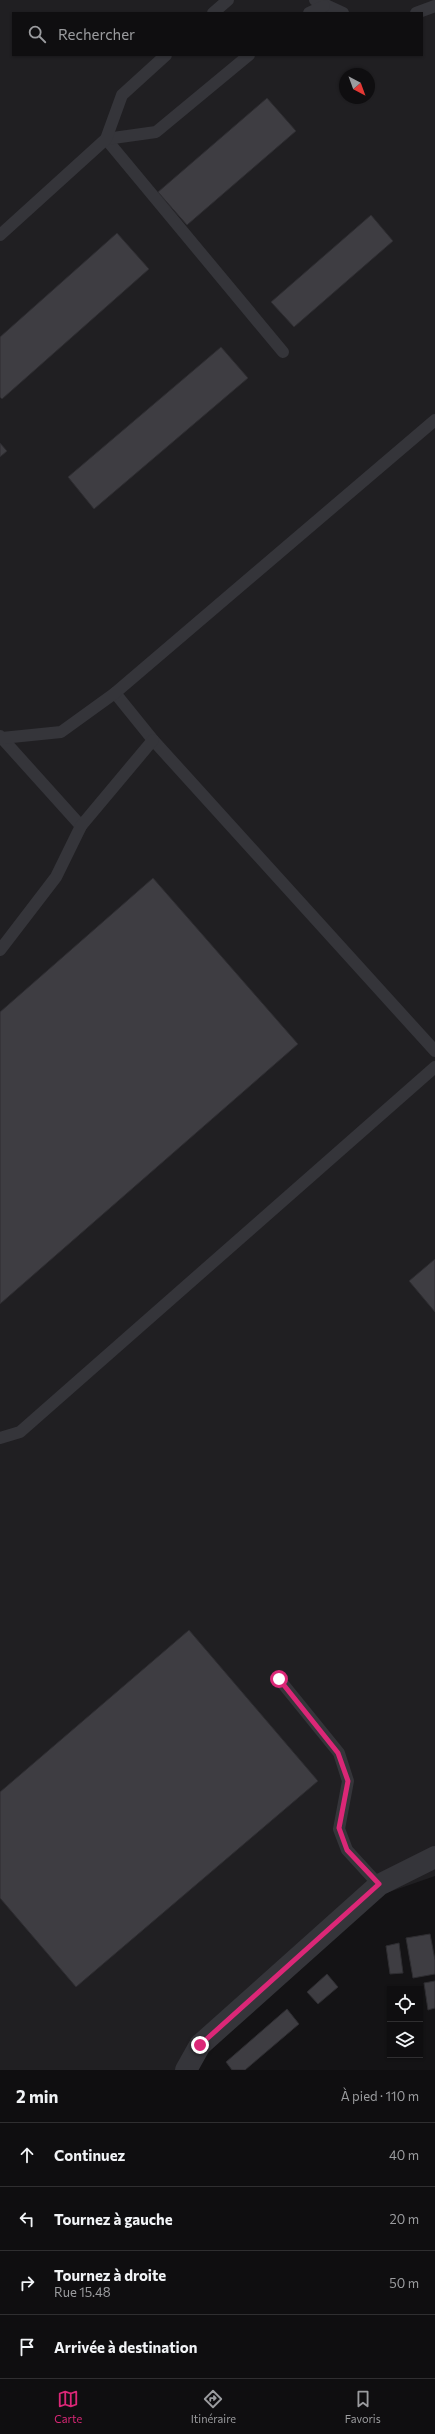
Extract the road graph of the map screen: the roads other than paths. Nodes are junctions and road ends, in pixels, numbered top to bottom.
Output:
1 (228, 0) edge
2 (320, 3) edge
3 (435, 6) edge
4 (214, 12) edge
5 (310, 12) edge
6 (341, 12) edge
7 (419, 12) edge
8 (165, 56) edge
9 (248, 56) edge
10 (106, 139) junction
11 (0, 235) edge
12 (283, 352) dead end
13 (435, 420) edge
14 (115, 693) junction
15 (1, 737) edge
16 (153, 740) junction
17 (81, 826) junction
18 (0, 950) edge
19 (435, 1051) edge
20 (435, 1067) edge
21 (0, 1438) edge
22 (279, 1679) dead end
23 (435, 1857) edge
24 (379, 1884) junction
25 (186, 2070) edge

1 - 4 lane
2 - 5 lane
2 - 6 lane
3 - 7 lane
8 - 10 lane
9 - 10 lane
10 - 11 lane
10 - 12 lane
13 - 14 lane
14 - 15 lane
14 - 16 lane
15 - 17 lane
16 - 17 lane
16 - 19 lane
17 - 18 lane
20 - 21 lane
22 - 24 lane
23 - 24 street
24 - 25 street

